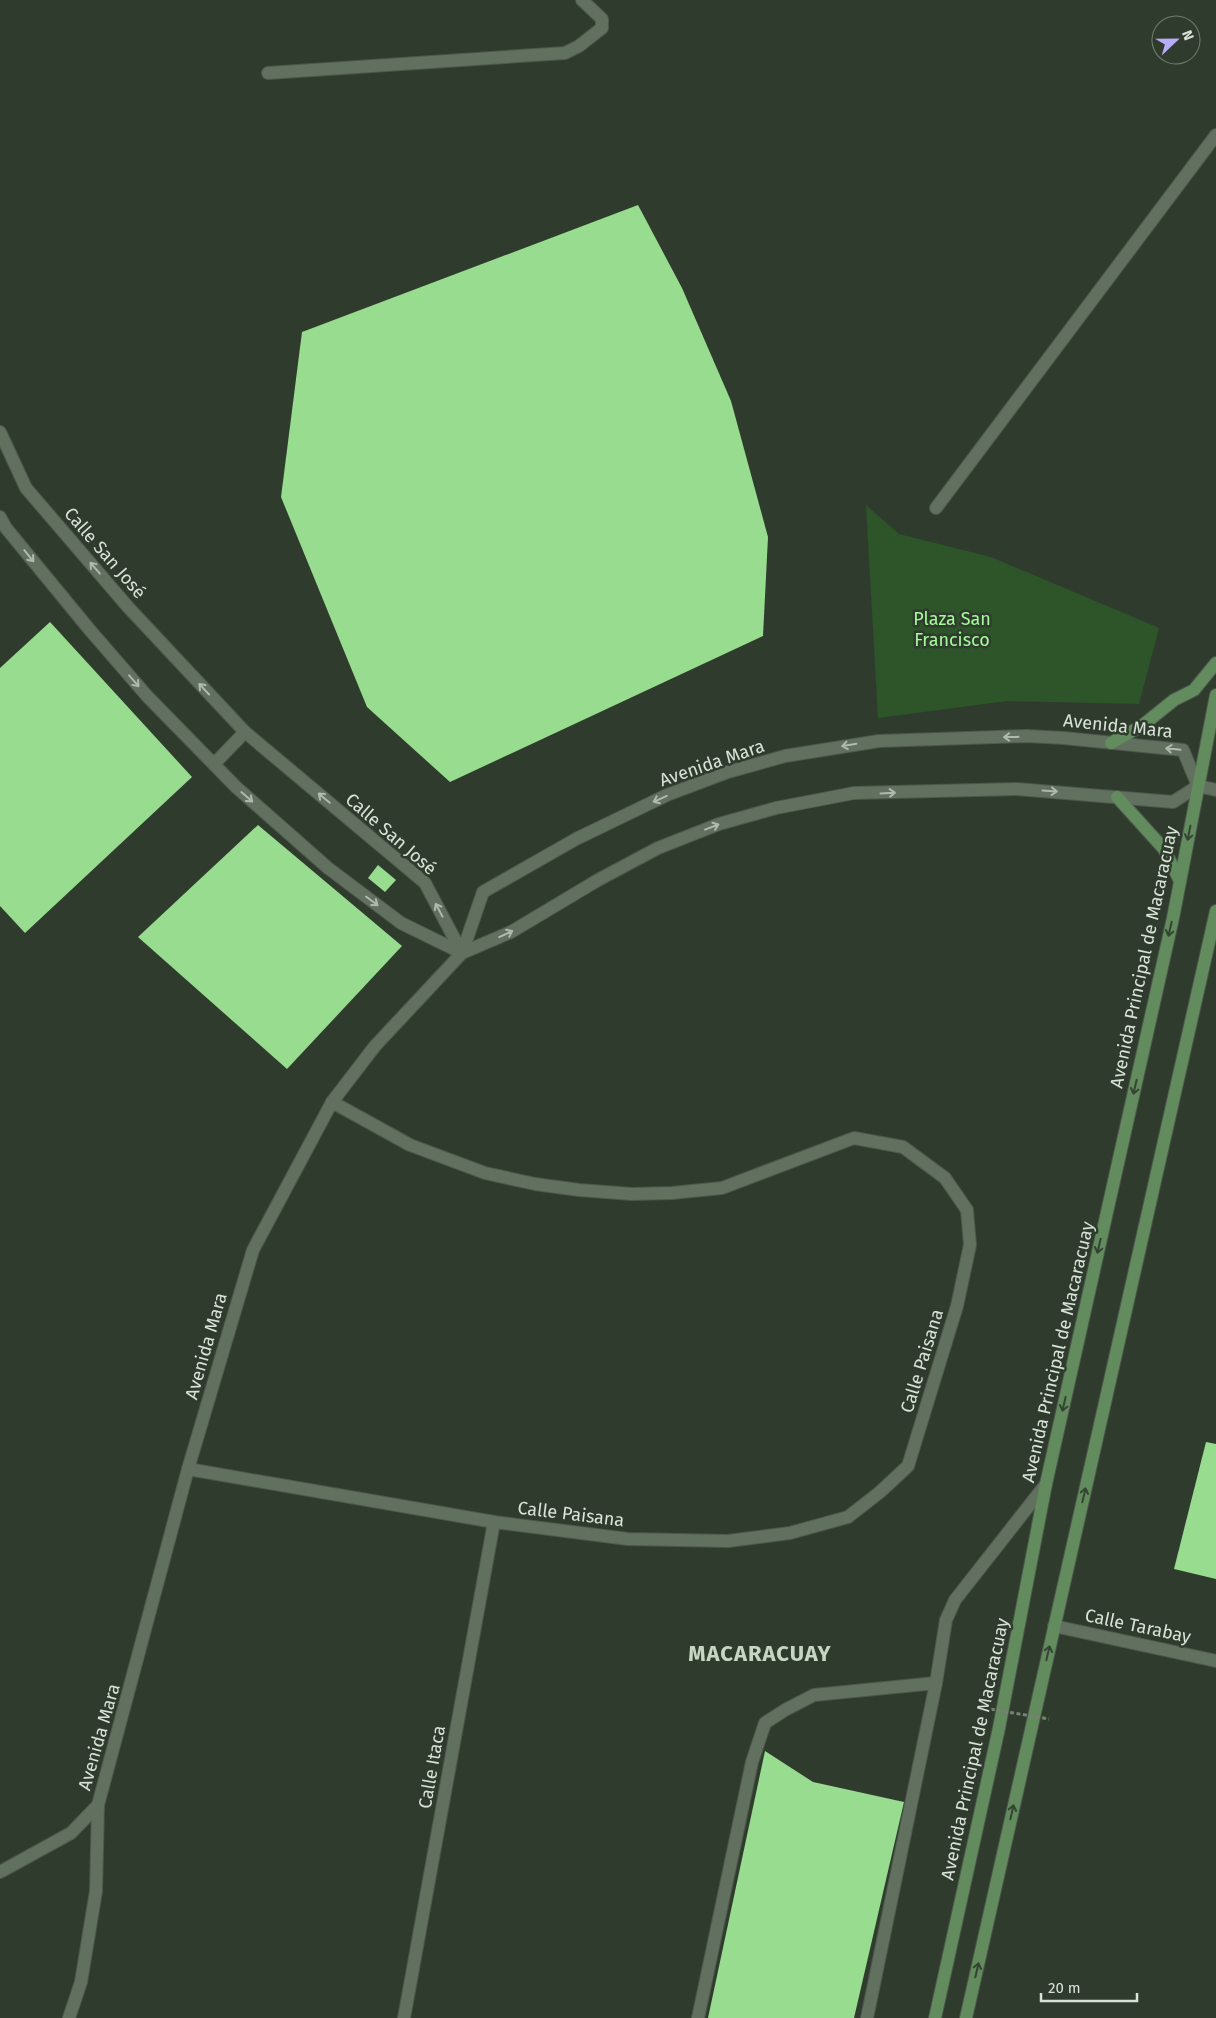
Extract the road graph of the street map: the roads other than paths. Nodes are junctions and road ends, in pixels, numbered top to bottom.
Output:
1 (582, 0) edge
2 (268, 73) dead end
3 (1216, 135) edge
4 (0, 432) edge
5 (936, 508) dead end
6 (0, 517) edge
7 (1216, 664) edge
8 (1216, 695) edge
9 (245, 732) junction
10 (1111, 743) junction
11 (214, 764) junction
12 (1198, 786) junction
13 (1216, 790) edge
14 (1117, 797) junction
15 (1180, 881) junction
16 (1216, 911) edge
17 (1214, 927) edge
18 (462, 954) junction
19 (332, 1102) junction
20 (188, 1469) junction
21 (1046, 1484) junction
22 (494, 1522) junction
23 (1054, 1626) junction
24 (1216, 1661) edge
25 (936, 1683) junction
26 (98, 1805) junction
27 (0, 1872) edge
28 (69, 2018) edge
29 (404, 2018) edge
30 (698, 2018) edge
31 (867, 2018) edge
32 (935, 2018) edge
33 (966, 2018) edge

1 - 2 street
3 - 5 street
9 -> 4 street, Calle San José
6 -> 11 street
7 - 10 street
8 - 12 street, Avenida Principal de Macaracuay
9 - 11 street
18 -> 9 street, Calle San José
12 -> 10 street, Avenida Mara
10 -> 18 street, Avenida Mara
11 -> 18 street
12 - 13 street
12 - 14 street, Avenida Mara
12 -> 15 street, Avenida Principal de Macaracuay
14 - 15 street
18 -> 14 street, Avenida Mara
15 -> 21 street, Avenida Principal de Macaracuay
16 - 17 street
23 -> 17 street
18 - 19 street, Avenida Mara
19 - 20 street, Avenida Mara
19 - 22 street, Calle Paisana
20 - 22 street, Calle Paisana
20 - 26 street, Avenida Mara
21 - 25 street
21 - 32 street, Avenida Principal de Macaracuay
22 - 29 street, Calle Itaca
23 - 24 street, Calle Tarabay
33 -> 23 street
25 - 30 street
25 - 31 street
26 - 27 street, Avenida Mara
26 - 28 street, Avenida Mara

